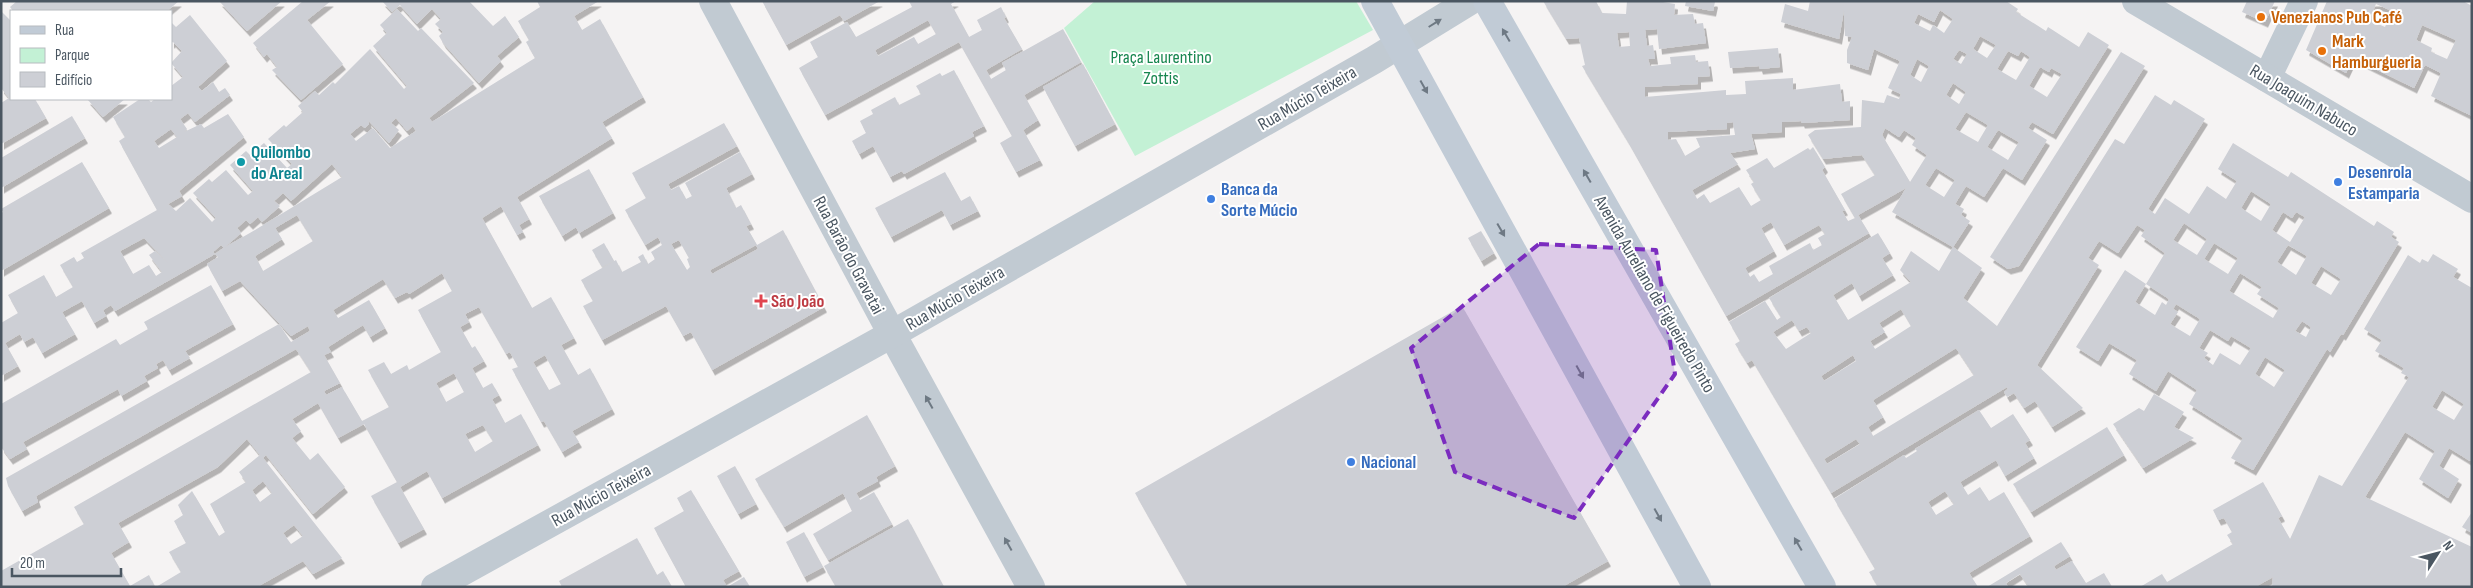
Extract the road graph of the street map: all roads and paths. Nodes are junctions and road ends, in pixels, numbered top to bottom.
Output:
1 (713, 1) edge
2 (1375, 1) edge
3 (1470, 1) edge
4 (1487, 1) edge
5 (2136, 1) edge
6 (2304, 1) edge
7 (1400, 44) junction
8 (2267, 78) junction
9 (2472, 199) edge
10 (892, 334) junction
11 (435, 587) edge
12 (1031, 587) edge
13 (1697, 587) edge
14 (1822, 587) edge

1 - 10 street, Rua Barão do Gravatai
2 - 7 main road
7 -> 3 street, Rua Múcio Teixeira
14 -> 4 main road, Avenida Aureliano de Figueiredo Pinto
5 - 8 street, Rua Joaquim Nabuco
6 - 8 street
7 - 10 street, Rua Múcio Teixeira
7 -> 13 main road
8 - 9 street, Rua Joaquim Nabuco
10 - 11 street, Rua Múcio Teixeira
12 -> 10 street, Rua Barão do Gravatai

